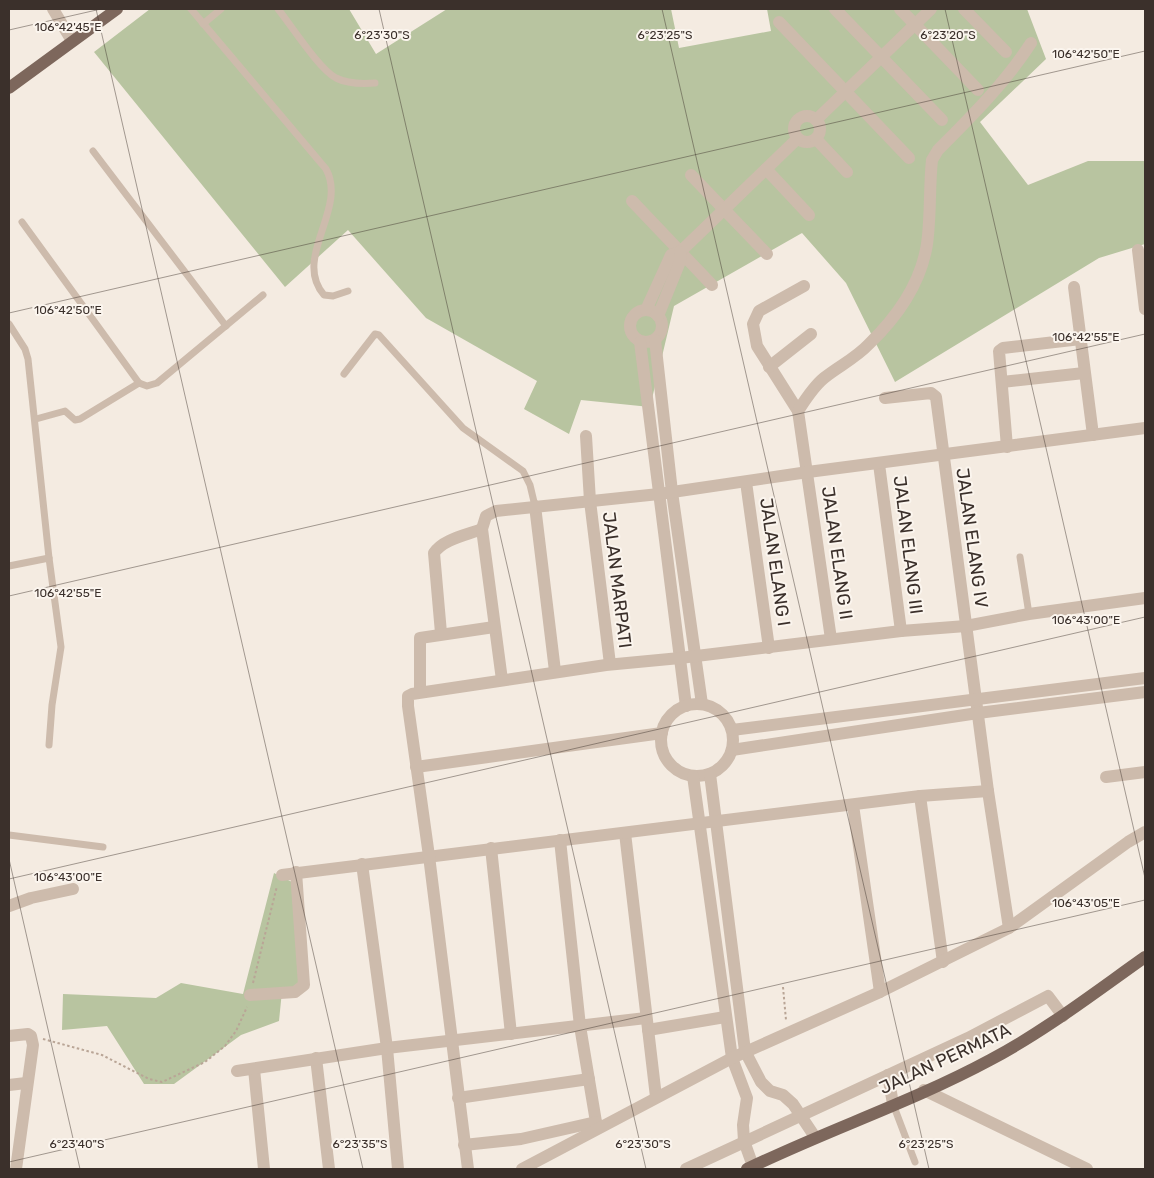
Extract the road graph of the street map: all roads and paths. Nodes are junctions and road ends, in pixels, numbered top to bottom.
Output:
1 (53, 9) edge
2 (117, 9) edge
3 (191, 9) edge
4 (221, 9) edge
5 (278, 9) edge
6 (835, 9) edge
7 (900, 9) edge
8 (931, 9) edge
9 (964, 9) edge
10 (779, 22) dead end
11 (203, 24) junction
12 (915, 24) junction
13 (72, 42) junction
14 (1031, 43) dead end
15 (1006, 52) dead end
16 (881, 57) junction
17 (375, 84) dead end
18 (9, 88) edge
19 (978, 90) dead end
20 (845, 92) junction
21 (816, 120) junction
22 (942, 120) dead end
23 (797, 138) junction
24 (816, 139) junction
25 (93, 151) dead end
26 (909, 158) dead end
27 (766, 169) junction
28 (847, 172) dead end
29 (692, 175) dead end
30 (632, 201) dead end
31 (724, 209) junction
32 (809, 215) dead end
33 (22, 222) dead end
34 (1138, 250) dead end
35 (680, 252) junction
36 (768, 254) dead end
37 (1143, 268) edge
38 (712, 285) dead end
39 (804, 286) dead end
40 (1074, 287) dead end
41 (348, 291) dead end
42 (263, 295) dead end
43 (1145, 309) edge
44 (652, 313) junction
45 (9, 324) edge
46 (226, 326) junction
47 (812, 334) dead end
48 (1081, 339) junction
49 (654, 340) junction
50 (640, 342) junction
51 (769, 367) junction
52 (1084, 373) junction
53 (344, 374) dead end
54 (1002, 382) junction
55 (138, 383) junction
56 (885, 398) dead end
57 (798, 411) junction
58 (36, 419) junction
59 (1145, 428) edge
60 (1093, 435) junction
61 (586, 436) dead end
62 (1006, 447) junction
63 (943, 456) junction
64 (879, 464) junction
65 (808, 472) junction
66 (746, 482) junction
67 (666, 493) junction
68 (590, 501) junction
69 (535, 506) junction
70 (482, 529) junction
71 (1020, 557) dead end
72 (49, 558) junction
73 (9, 566) edge
74 (1145, 598) edge
75 (1029, 614) junction
76 (966, 626) junction
77 (494, 627) junction
78 (901, 630) junction
79 (441, 634) junction
80 (831, 639) junction
81 (770, 648) junction
82 (695, 656) junction
83 (680, 658) junction
84 (610, 664) junction
85 (555, 671) junction
86 (1145, 678) edge
87 (502, 680) junction
88 (420, 691) junction
89 (1145, 692) edge
90 (977, 698) junction
91 (702, 704) junction
92 (686, 706) junction
93 (978, 712) junction
94 (732, 730) junction
95 (662, 733) junction
96 (49, 745) dead end
97 (732, 750) junction
98 (416, 767) junction
99 (1145, 772) edge
100 (710, 774) junction
101 (693, 776) junction
102 (1106, 778) dead end
103 (988, 791) junction
104 (920, 796) junction
105 (853, 806) junction
106 (715, 822) junction
107 (700, 824) junction
108 (1145, 832) edge
109 (624, 833) junction
110 (9, 835) edge
111 (560, 840) junction
112 (103, 848) dead end
113 (491, 848) junction
114 (429, 856) junction
115 (362, 864) junction
116 (296, 872) junction
117 (282, 875) joint
118 (74, 889) dead end
119 (9, 906) edge
120 (1009, 928) junction
121 (1145, 957) edge
122 (942, 962) junction
123 (782, 986) dead end
124 (880, 992) junction
125 (250, 995) junction
126 (1063, 1016) junction
127 (725, 1017) junction
128 (647, 1024) junction
129 (580, 1026) junction
130 (788, 1032) junction
131 (511, 1034) junction
132 (9, 1036) edge
133 (31, 1036) junction
134 (450, 1041) junction
135 (387, 1048) junction
136 (745, 1051) junction
137 (316, 1058) junction
138 (732, 1058) junction
139 (254, 1069) junction
140 (237, 1071) dead end
141 (888, 1075) junction
142 (589, 1079) junction
143 (26, 1083) junction
144 (9, 1085) edge
145 (924, 1090) junction
146 (656, 1097) junction
147 (458, 1098) junction
148 (893, 1104) junction
149 (800, 1116) junction
150 (596, 1125) junction
151 (15, 1130) edge
152 (815, 1137) junction
153 (744, 1141) junction
154 (464, 1145) junction
155 (915, 1162) dead end
156 (751, 1168) edge
157 (16, 1169) edge
158 (264, 1169) edge
159 (329, 1169) edge
160 (398, 1169) edge
161 (468, 1169) edge
162 (522, 1169) edge
163 (686, 1169) edge
164 (1088, 1169) edge

1 - 13 street
2 - 13 main road
3 - 11 lane
4 - 11 lane
5 - 17 lane
6 - 16 street
7 - 12 street
8 - 12 street
9 - 15 street
10 - 20 street
11 - 41 lane
12 - 16 street
12 - 19 street
13 - 18 main road
14 - 57 street
16 - 20 street
16 - 22 street
20 - 21 street
20 - 26 street
21 - 23 street
21 - 24 street
23 - 24 street
23 - 27 street
24 - 28 street
25 - 46 lane
27 - 31 street
27 - 32 street
29 - 31 street
30 - 35 street
31 - 35 street
31 - 36 street
33 - 55 lane
34 - 37 street
35 - 38 street
35 - 44 street
37 - 43 street
39 - 51 street
40 - 48 street
42 - 46 lane
44 - 49 street
44 - 50 street
45 - 58 lane
46 - 55 lane
47 - 51 street
48 - 52 street
48 - 54 street
49 - 50 street
49 - 67 street
50 - 67 street
51 - 57 street
52 - 54 street
52 - 60 street
53 - 69 lane
54 - 62 street
55 - 58 lane
56 - 63 street, JALAN ELANG IV
57 - 65 street, JALAN ELANG II
58 - 72 lane
59 - 60 street
60 - 62 street
61 - 68 street, JALAN MARPATI
62 - 63 street
63 - 64 street
63 - 76 street, JALAN ELANG IV
64 - 65 street
64 - 78 street, JALAN ELANG III
65 - 66 street
65 - 80 street, JALAN ELANG II
66 - 67 street
66 - 81 street, JALAN ELANG I
67 - 68 street
67 - 82 street
67 - 83 street
68 - 69 street
68 - 84 street, JALAN MARPATI
69 - 70 street
69 - 85 street
70 - 77 street
70 - 79 street
71 - 75 lane
72 - 73 lane
72 - 96 lane
74 - 75 street
75 - 76 street
76 - 78 street
76 - 90 street, JALAN ELANG IV
77 - 79 street
77 - 87 street
78 - 80 street
79 - 88 street
80 - 81 street
81 - 82 street
82 - 83 street
82 - 91 street
83 - 84 street
83 - 92 street
84 - 85 street
85 - 87 street
86 - 90 street
87 - 88 street
88 - 98 street
89 - 93 street
90 - 93 street, JALAN ELANG IV
90 - 94 street
91 - 92 street
91 - 94 street
92 - 95 street
93 - 97 street
93 - 103 street, JALAN ELANG IV
94 - 97 street
95 - 98 street
95 - 101 street
97 - 100 street
98 - 114 street
99 - 102 street
100 - 101 street
100 - 106 street
101 - 107 street
103 - 104 street
103 - 120 street, JALAN ELANG IV
104 - 105 street
104 - 122 street
105 - 106 street
105 - 124 street
106 - 107 street
106 - 136 street
107 - 109 street
107 - 127 street
108 - 120 street
109 - 111 street
109 - 128 street
110 - 112 lane
111 - 113 street
111 - 129 street
113 - 114 street
113 - 131 street
114 - 115 street
114 - 134 street
115 - 116 street
115 - 135 street
116 - 117 street
116 - 125 street
117 - 125 path
118 - 119 street
120 - 122 street
121 - 126 main road, JALAN PERMATA
122 - 124 street
123 - 130 path
124 - 130 street
125 - 133 path
126 - 141 street
126 - 145 main road, JALAN PERMATA
127 - 128 street
127 - 138 street
128 - 129 street
128 - 146 street
129 - 131 street
129 - 142 street
130 - 136 street
131 - 134 street
132 - 133 street
133 - 143 street
134 - 135 street
134 - 147 street
135 - 137 street
135 - 160 street
136 - 138 street
136 - 149 street
137 - 139 street
137 - 159 street
138 - 146 street
138 - 153 street
139 - 140 street
139 - 158 street
141 - 148 street
141 - 149 street
142 - 147 street
142 - 150 street
143 - 144 street
143 - 151 street
145 - 148 main road, JALAN PERMATA
145 - 164 street
146 - 150 street
147 - 154 street
148 - 152 main road, JALAN PERMATA
148 - 155 lane
149 - 152 street
149 - 153 street
150 - 154 street
150 - 162 street
151 - 157 street
152 - 156 main road, JALAN PERMATA
153 - 156 street
153 - 163 street
154 - 161 street

